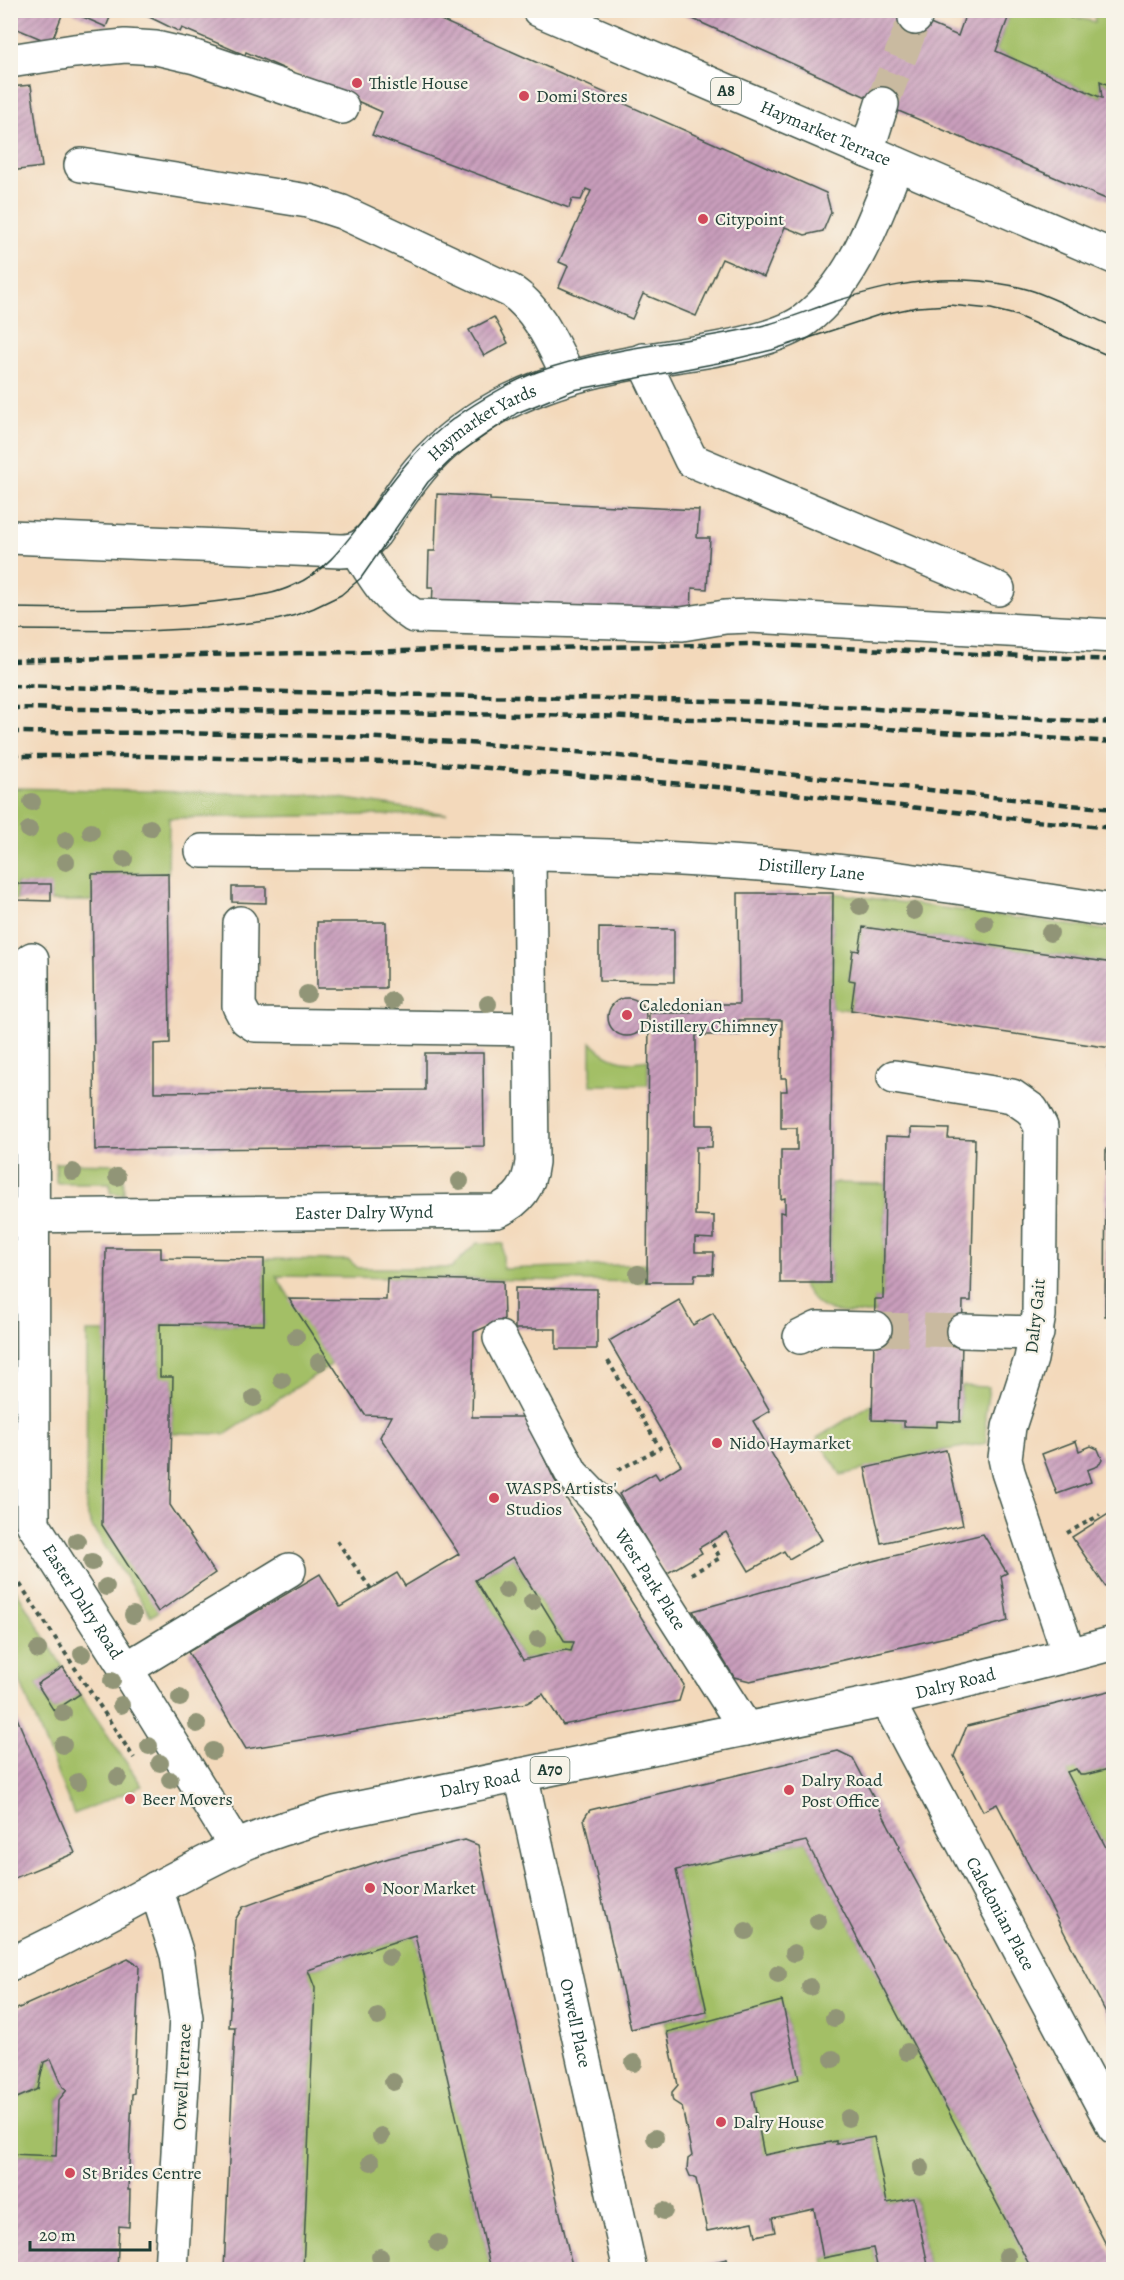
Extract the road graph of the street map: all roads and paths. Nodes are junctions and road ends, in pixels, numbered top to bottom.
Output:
1 (551, 13) edge
2 (10, 61) edge
3 (882, 104) tunnel mouth
4 (342, 107) dead end
5 (867, 151) junction
6 (897, 164) junction
7 (81, 165) dead end
8 (1113, 257) edge
9 (643, 360) junction
10 (569, 377) junction
11 (10, 537) edge
12 (357, 549) junction
13 (998, 589) dead end
14 (1113, 636) edge
15 (202, 851) dead end
16 (519, 855) junction
17 (1113, 910) edge
18 (240, 923) dead end
19 (32, 959) dead end
20 (531, 1029) junction
21 (894, 1077) dead end
22 (21, 1216) edge
23 (875, 1329) tunnel mouth
24 (963, 1331) tunnel mouth
25 (1037, 1333) junction
26 (800, 1337) dead end
27 (500, 1338) dead end
28 (608, 1361) dead end
29 (646, 1455) dead end
30 (337, 1541) dead end
31 (711, 1541) dead end
32 (10, 1569) edge
33 (289, 1570) dead end
34 (371, 1588) dead end
35 (659, 1592) junction
36 (1113, 1642) edge
37 (1070, 1655) junction
38 (126, 1669) junction
39 (887, 1700) junction
40 (746, 1729) junction
41 (137, 1763) dead end
42 (521, 1775) junction
43 (236, 1847) junction
44 (156, 1888) junction
45 (10, 1964) edge
46 (1113, 2127) edge
47 (171, 2270) edge
48 (630, 2270) edge

1 - 5 street, Haymarket Terrace / A8
2 - 4 street
3 - 5 street
5 - 6 street, Haymarket Terrace / A8
6 - 8 street, Haymarket Terrace / A8
6 - 9 street, Haymarket Yards
7 - 10 street
9 - 10 street, Haymarket Yards
9 - 13 street
10 - 12 street, Haymarket Yards
11 - 12 street
12 - 14 street
15 - 16 street, Distillery Lane
16 - 17 street, Distillery Lane
16 - 20 street, Easter Dalry Wynd
18 - 20 street
19 - 22 street, Easter Dalry Road
20 - 22 street, Easter Dalry Wynd
21 - 25 street, Dalry Gait
22 - 38 street, Easter Dalry Road
23 - 26 street
24 - 25 street
25 - 37 street, Dalry Gait
27 - 35 street, West Park Place
28 - 29 path
30 - 34 path
31 - 35 path
32 - 41 path
33 - 38 street, Easter Dalry Road
35 - 40 street, West Park Place
36 - 37 street, Dalry Road / A70
37 - 39 street, Dalry Road / A70
38 - 43 street, Easter Dalry Road
39 - 40 street, Dalry Road / A70
39 - 46 street, Caledonian Place
40 - 42 street, Dalry Road / A70
42 - 43 street, Dalry Road / A70
42 - 48 street, Orwell Place
43 - 44 street, Dalry Road / A70
44 - 45 street, Dalry Road / A70
44 - 47 street, Orwell Terrace

